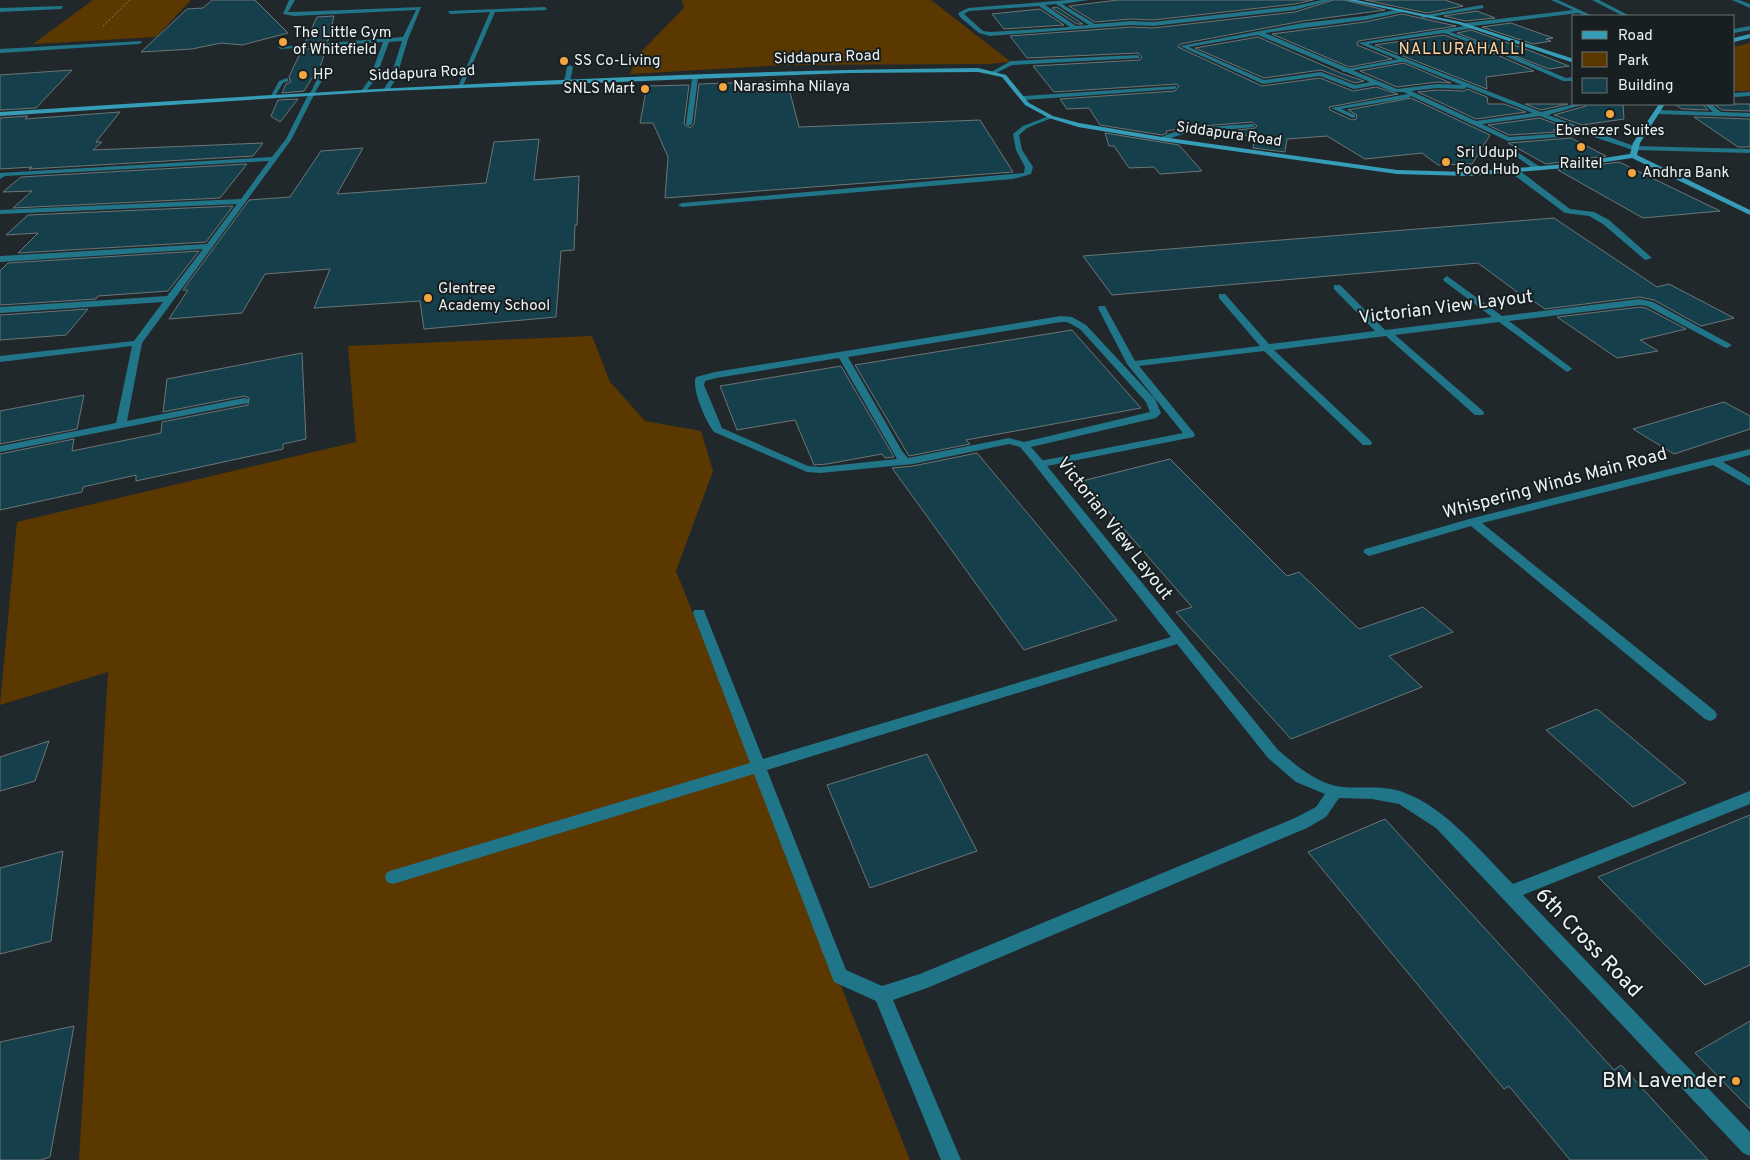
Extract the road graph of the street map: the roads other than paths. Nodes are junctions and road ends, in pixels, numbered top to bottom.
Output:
1 (292, 0) edge
2 (1086, 0) edge
3 (1328, 0) edge
4 (1352, 0) edge
5 (1554, 0) edge
6 (1595, 0) edge
7 (1735, 0) edge
8 (1058, 2) junction
9 (1040, 4) junction
10 (1750, 6) edge
11 (61, 7) dead end
12 (1482, 7) dead end
13 (545, 9) dead end
14 (0, 10) edge
15 (493, 10) junction
16 (1401, 11) junction
17 (1579, 11) junction
18 (450, 12) dead end
19 (1588, 15) edge
20 (1625, 15) edge
21 (1423, 16) junction
22 (1093, 25) junction
23 (1468, 26) junction
24 (1074, 27) junction
25 (1750, 28) edge
26 (1444, 31) junction
27 (1735, 32) edge
28 (1258, 33) junction
29 (1750, 36) edge
30 (405, 39) junction
31 (387, 40) junction
32 (1735, 40) edge
33 (140, 42) dead end
34 (281, 47) dead end
35 (0, 51) edge
36 (1138, 57) dead end
37 (1405, 60) junction
38 (1572, 60) edge
39 (570, 67) dead end
40 (1344, 70) junction
41 (994, 72) junction
42 (318, 77) dead end
43 (695, 78) junction
44 (1572, 79) edge
45 (287, 80) dead end
46 (567, 82) junction
47 (1376, 83) junction
48 (460, 86) junction
49 (1175, 87) dead end
50 (1471, 87) junction
51 (387, 89) junction
52 (365, 90) junction
53 (1404, 90) junction
54 (312, 92) junction
55 (1735, 94) edge
56 (1750, 94) edge
57 (274, 95) junction
58 (1416, 95) junction
59 (1024, 98) junction
60 (1578, 105) edge
61 (1662, 105) edge
62 (1709, 105) edge
63 (1658, 112) junction
64 (0, 114) edge
65 (1542, 114) junction
66 (1721, 115) junction
67 (1750, 115) edge
68 (1353, 116) dead end
69 (1051, 117) junction
70 (1478, 123) junction
71 (689, 124) dead end
72 (1252, 126) dead end
73 (1591, 134) junction
74 (1162, 139) junction
75 (1633, 152) junction
76 (1750, 152) edge
77 (1515, 153) dead end
78 (274, 160) junction
79 (1538, 168) junction
80 (1513, 170) junction
81 (0, 177) edge
82 (242, 201) junction
83 (682, 205) dead end
84 (0, 212) edge
85 (1750, 213) edge
86 (208, 246) junction
87 (1648, 258) dead end
88 (0, 259) edge
89 (1447, 279) dead end
90 (1337, 287) dead end
91 (1222, 296) dead end
92 (168, 299) junction
93 (1102, 308) dead end
94 (0, 310) edge
95 (1502, 319) junction
96 (1386, 333) junction
97 (137, 343) junction
98 (1727, 345) dead end
99 (1267, 348) junction
100 (842, 355) junction
101 (0, 359) edge
102 (1132, 364) junction
103 (1567, 369) dead end
104 (244, 401) dead end
105 (1479, 413) dead end
106 (121, 425) junction
107 (1366, 444) dead end
108 (1024, 445) junction
109 (0, 448) edge
110 (1750, 452) edge
111 (905, 461) junction
112 (1714, 461) junction
113 (1040, 464) junction
114 (1750, 483) edge
115 (1473, 522) junction
116 (1369, 552) dead end
117 (699, 613) dead end
118 (1179, 639) junction
119 (1710, 715) dead end
120 (758, 766) junction
121 (1336, 792) junction
122 (1750, 797) edge
123 (393, 877) dead end
124 (1510, 893) junction
125 (882, 995) junction
126 (1750, 1146) edge
127 (951, 1160) edge

1 - 30 street
2 - 8 street
3 - 22 street
4 - 16 street
5 - 17 street
6 - 20 street
7 - 10 street
8 - 9 street
8 - 22 street
9 - 24 street
9 - 24 street
11 - 14 street
12 - 21 street
13 - 15 street
15 - 18 street
15 - 48 street
16 - 21 street
16 - 28 street
17 - 19 street
17 - 23 street
21 - 23 street
22 - 24 street
23 - 26 street
23 - 38 street
25 - 27 street
26 - 37 street
26 - 44 street
28 - 40 street
28 - 47 street
29 - 32 street
30 - 31 street
30 - 51 street
31 - 34 street
31 - 52 street
33 - 35 street
36 - 41 street
37 - 40 street
37 - 50 street
39 - 46 street
40 - 47 street
41 - 43 street, Siddapura Road
41 - 59 street, Siddapura Road
42 - 54 street
43 - 46 street, Siddapura Road
43 - 71 street
45 - 57 street
46 - 48 street, Siddapura Road
47 - 53 street
48 - 51 street, Siddapura Road
49 - 59 street
50 - 53 street
50 - 65 street
51 - 52 street, Siddapura Road
52 - 54 street, Siddapura Road
53 - 58 street
54 - 57 street, Siddapura Road
54 - 78 street
55 - 56 street
57 - 64 street, Siddapura Road
58 - 68 street
58 - 70 street
59 - 69 street, Siddapura Road
60 - 65 street
61 - 63 street
62 - 66 street
63 - 66 street
63 - 75 street
65 - 70 street
65 - 73 street
66 - 67 street
69 - 74 street, Siddapura Road
69 - 83 street
70 - 73 street
72 - 74 street
73 - 75 street
74 - 80 street, Siddapura Road
75 - 76 street
75 - 79 street, Siddapura Road
75 - 85 street
77 - 79 street
78 - 81 street
78 - 82 street
79 - 80 street, Siddapura Road
80 - 87 street
82 - 84 street
82 - 86 street
86 - 88 street
86 - 92 street
89 - 95 street
90 - 96 street
91 - 99 street
92 - 94 street
92 - 97 street
93 - 102 street
95 - 96 street, Victorian View Layout
95 - 98 street, Victorian View Layout
95 - 103 street
96 - 99 street, Victorian View Layout
96 - 105 street
97 - 101 street
97 - 106 street
99 - 102 street, Victorian View Layout
99 - 107 street
100 - 108 street
100 - 111 street
100 - 111 street
102 - 113 street, Victorian View Layout
104 - 106 street
106 - 109 street
108 - 111 street
108 - 113 street
110 - 112 street, Whispering Winds Main Road
112 - 114 street
112 - 115 street, Whispering Winds Main Road
113 - 118 street, Victorian View Layout
115 - 116 street, Whispering Winds Main Road
115 - 119 street
117 - 120 street
118 - 120 street
118 - 121 street, Victorian View Layout
120 - 123 street
120 - 125 street
121 - 124 street, Victorian View Layout
121 - 125 street
122 - 124 street, 6th Cross Road
124 - 126 street, 6th Cross Road
125 - 127 street

